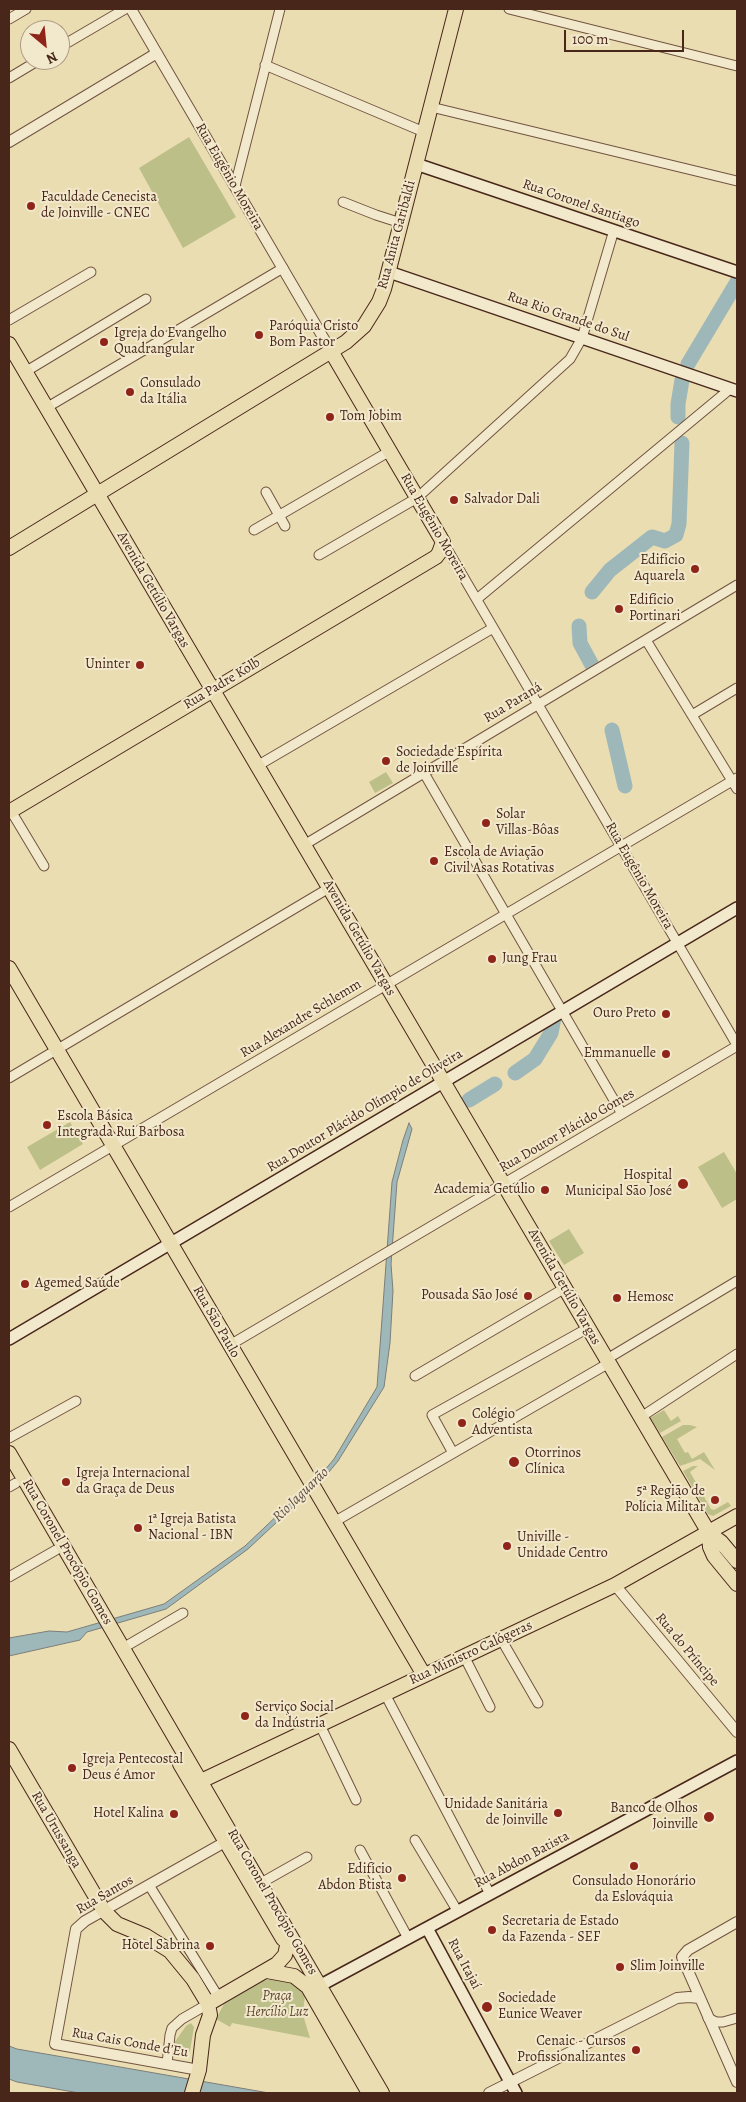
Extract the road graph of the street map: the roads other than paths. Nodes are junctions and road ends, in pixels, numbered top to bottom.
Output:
1 (26, 9) edge
2 (125, 9) edge
3 (131, 9) edge
4 (280, 9) edge
5 (456, 9) edge
6 (509, 9) edge
7 (9, 19) edge
8 (70, 41) edge
9 (157, 53) junction
10 (266, 64) junction
11 (737, 66) edge
12 (22, 70) edge
13 (9, 78) edge
14 (431, 107) junction
15 (424, 132) junction
16 (9, 142) edge
17 (416, 164) junction
18 (737, 181) edge
19 (234, 186) junction
20 (343, 202) dead end
21 (401, 223) junction
22 (614, 230) junction
23 (282, 268) junction
24 (91, 272) dead end
25 (389, 272) junction
26 (737, 272) edge
27 (146, 298) dead end
28 (9, 320) edge
29 (582, 338) junction
30 (9, 344) edge
31 (331, 351) junction
32 (25, 372) junction
33 (734, 390) edge
34 (46, 408) junction
35 (390, 451) junction
36 (266, 492) dead end
37 (97, 494) junction
38 (417, 498) junction
39 (279, 516) junction
40 (285, 526) dead end
41 (254, 530) dead end
42 (443, 542) junction
43 (9, 548) edge
44 (319, 555) dead end
45 (436, 557) junction
46 (452, 558) junction
47 (737, 585) edge
48 (476, 599) junction
49 (493, 628) junction
50 (646, 640) junction
51 (737, 688) edge
52 (213, 690) junction
53 (538, 705) junction
54 (692, 715) junction
55 (257, 766) junction
56 (424, 773) junction
57 (736, 782) edge
58 (10, 812) edge
59 (304, 845) junction
60 (621, 846) junction
61 (44, 866) dead end
62 (329, 888) junction
63 (737, 908) edge
64 (506, 914) junction
65 (678, 943) junction
66 (9, 968) edge
67 (386, 985) junction
68 (563, 1011) junction
69 (737, 1046) edge
70 (57, 1049) junction
71 (9, 1078) edge
72 (443, 1082) junction
73 (622, 1114) junction
74 (113, 1146) junction
75 (504, 1184) junction
76 (9, 1207) edge
77 (170, 1243) junction
78 (737, 1281) edge
79 (565, 1288) junction
80 (588, 1328) junction
81 (9, 1339) edge
82 (230, 1345) junction
83 (737, 1354) edge
84 (608, 1361) junction
85 (415, 1376) dead end
86 (76, 1401) dead end
87 (641, 1417) junction
88 (9, 1438) edge
89 (9, 1453) edge
90 (453, 1453) junction
91 (9, 1470) edge
92 (12, 1485) edge
93 (737, 1516) edge
94 (334, 1522) junction
95 (709, 1533) junction
96 (56, 1550) junction
97 (737, 1561) edge
98 (9, 1577) edge
99 (737, 1584) edge
100 (615, 1585) junction
101 (183, 1613) dead end
102 (99, 1615) junction
103 (109, 1632) junction
104 (501, 1639) junction
105 (123, 1648) junction
106 (464, 1656) junction
107 (424, 1675) junction
108 (385, 1694) junction
109 (538, 1703) dead end
110 (490, 1706) dead end
111 (320, 1725) junction
112 (737, 1732) edge
113 (9, 1749) edge
114 (737, 1761) edge
115 (201, 1781) junction
116 (356, 1800) dead end
117 (415, 1840) dead end
118 (225, 1842) junction
119 (360, 1850) dead end
120 (307, 1857) dead end
121 (261, 1883) junction
122 (149, 1885) junction
123 (490, 1894) junction
124 (104, 1911) junction
125 (458, 1912) junction
126 (737, 1922) edge
127 (427, 1928) junction
128 (408, 1938) junction
129 (287, 1946) junction
130 (266, 1971) junction
131 (688, 1974) junction
132 (318, 1991) junction
133 (677, 1998) junction
134 (700, 1998) junction
135 (214, 2001) junction
136 (708, 2018) junction
137 (737, 2018) edge
138 (55, 2044) joint
139 (167, 2064) junction
140 (199, 2073) junction
141 (510, 2082) junction
142 (737, 2082) edge
143 (192, 2093) edge
144 (369, 2093) edge
145 (382, 2093) edge
146 (489, 2093) edge
147 (516, 2093) edge

1 - 7 street
2 - 8 street
3 - 9 street, Rua Eugênio Moreira
4 - 10 street
5 - 14 main road, Rua Anita Garibaldi
6 - 11 street
9 - 16 street
9 - 19 street, Rua Eugênio Moreira
10 - 15 street
10 - 19 street
12 - 13 street
14 - 15 main road, Rua Anita Garibaldi
14 - 18 street
15 - 17 main road, Rua Anita Garibaldi
17 - 21 main road, Rua Anita Garibaldi
17 - 22 main road, Rua Coronel Santiago
19 - 23 street, Rua Eugênio Moreira
20 - 21 street
21 - 25 main road, Rua Anita Garibaldi
22 - 26 main road, Rua Coronel Santiago
22 - 29 street
23 - 31 street, Rua Eugênio Moreira
23 - 34 street
24 - 28 street
25 - 29 main road, Rua Rio Grande do Sul
25 - 31 main road, Rua Anita Garibaldi
27 - 32 street
29 - 33 main road, Rua Rio Grande do Sul
29 - 38 street
30 - 32 main road, Avenida Getúlio Vargas
31 - 35 main road, Rua Eugênio Moreira
31 - 37 main road, Rua Anita Garibaldi
32 - 34 main road, Avenida Getúlio Vargas
33 - 48 street
34 - 37 main road, Avenida Getúlio Vargas
35 - 38 main road, Rua Eugênio Moreira
35 - 39 street
36 - 39 street
37 - 43 main road, Rua Anita Garibaldi
37 - 52 main road, Avenida Getúlio Vargas
38 - 42 main road, Rua Eugênio Moreira
38 - 44 street
39 - 40 street
39 - 41 street
42 - 45 main road
42 - 46 street, Rua Eugênio Moreira
45 - 46 street
45 - 52 main road, Rua Padre Kolb
46 - 48 street, Rua Eugênio Moreira
47 - 50 street, Rua Paraná
48 - 49 street, Rua Eugênio Moreira
49 - 53 street, Rua Eugênio Moreira
49 - 55 street
50 - 53 street, Rua Paraná
50 - 54 street
51 - 54 street
52 - 55 main road, Avenida Getúlio Vargas
52 - 58 main road, Rua Padre Kolb
53 - 56 street, Rua Paraná
53 - 60 street, Rua Eugênio Moreira
54 - 57 street
55 - 59 main road, Avenida Getúlio Vargas
56 - 59 street, Rua Paraná
56 - 64 street
57 - 60 street, Rua Alexandre Schlemm
58 - 61 street
59 - 62 main road, Avenida Getúlio Vargas
60 - 64 street, Rua Alexandre Schlemm
60 - 65 street, Rua Eugênio Moreira
62 - 67 main road, Avenida Getúlio Vargas
62 - 70 street
63 - 65 main road, Rua Doutor Plácido Olímpio de Oliveira
64 - 67 street, Rua Alexandre Schlemm
64 - 68 street
65 - 68 main road, Rua Doutor Plácido Olímpio de Oliveira
65 - 69 street, Rua Eugênio Moreira
66 - 70 main road, Rua São Paulo
67 - 72 main road, Avenida Getúlio Vargas
67 - 74 street, Rua Alexandre Schlemm
68 - 72 main road, Rua Doutor Plácido Olímpio de Oliveira
68 - 73 street
69 - 73 street, Rua Doutor Plácido Gomes
70 - 71 street
70 - 74 main road, Rua São Paulo
72 - 75 main road, Avenida Getúlio Vargas
72 - 77 main road, Rua Doutor Plácido Olímpio de Oliveira
73 - 75 street, Rua Doutor Plácido Gomes
74 - 76 street, Rua Alexandre Schlemm
74 - 77 main road, Rua São Paulo
75 - 79 main road, Avenida Getúlio Vargas
75 - 82 street, Rua Doutor Plácido Gomes
77 - 81 main road, Rua Doutor Plácido Olímpio de Oliveira
77 - 82 main road, Rua São Paulo
78 - 84 street
79 - 80 main road, Avenida Getúlio Vargas
79 - 85 street
80 - 84 main road, Avenida Getúlio Vargas
80 - 90 street
82 - 94 main road, Rua São Paulo
83 - 87 street
84 - 87 main road, Avenida Getúlio Vargas
84 - 90 street
86 - 88 street
87 - 95 main road, Avenida Getúlio Vargas
89 - 102 main road, Rua Coronel Procópio Gomes
90 - 94 street
91 - 92 main road, Rua Coronel Procópio Gomes
92 - 96 main road, Rua Coronel Procópio Gomes
93 - 95 main road, Rua Ministro Calógeras
94 - 107 main road, Rua São Paulo
95 - 97 main road
95 - 99 main road
95 - 100 main road, Rua Ministro Calógeras
96 - 98 street
96 - 102 main road, Rua Coronel Procópio Gomes
100 - 104 main road, Rua Ministro Calógeras
100 - 112 street, Rua do Príncipe
101 - 105 street
102 - 103 main road, Rua Coronel Procópio Gomes
103 - 105 main road, Rua Coronel Procópio Gomes
103 - 118 main road, Rua Coronel Procópio Gomes
104 - 106 main road, Rua Ministro Calógeras
104 - 109 street
105 - 115 main road, Rua Coronel Procópio Gomes
106 - 107 main road, Rua Ministro Calógeras
106 - 110 street
107 - 108 main road, Rua Ministro Calógeras
108 - 111 main road, Rua Ministro Calógeras
108 - 123 street
111 - 115 main road, Rua Ministro Calógeras
111 - 116 street
113 - 124 main road, Rua Urussanga
114 - 123 main road, Rua Abdon Batista
115 - 121 main road, Rua Coronel Procópio Gomes
117 - 125 street
118 - 122 street, Rua Santos
118 - 129 main road, Rua Coronel Procópio Gomes
119 - 128 street
120 - 121 street
121 - 132 main road, Rua Coronel Procópio Gomes
122 - 124 street, Rua Santos
122 - 135 street
123 - 125 main road, Rua Abdon Batista
124 - 135 main road
124 - 138 street, Rua Santos
125 - 127 main road, Rua Abdon Batista
126 - 131 street
127 - 128 main road, Rua Abdon Batista
127 - 141 main road, Rua Itajaí
128 - 132 main road, Rua Abdon Batista
129 - 130 main road
129 - 132 main road, Rua Coronel Procópio Gomes
130 - 132 main road
130 - 135 main road
131 - 133 street
131 - 134 street
132 - 144 main road
132 - 145 main road
133 - 134 street
133 - 141 street
134 - 136 street
135 - 139 street
135 - 140 main road
136 - 137 street
136 - 142 street
138 - 139 street, Rua Cais Conde d'Eu
139 - 140 street, Rua Cais Conde d'Eu
140 - 143 main road
141 - 146 street
141 - 147 main road, Rua Itajaí

